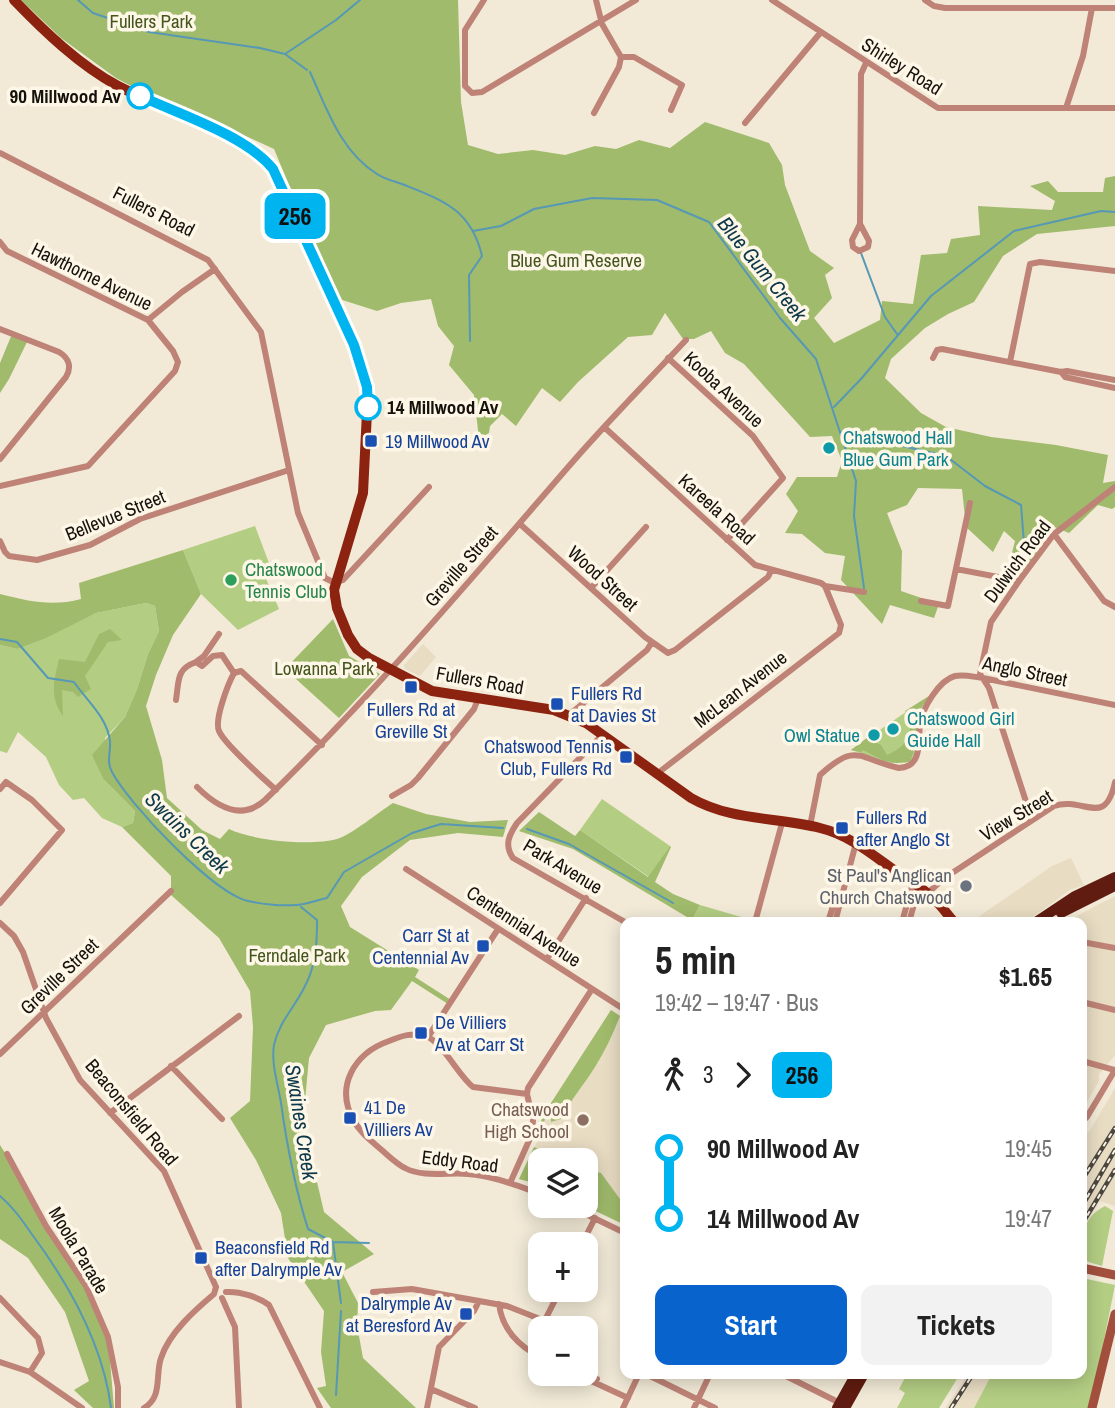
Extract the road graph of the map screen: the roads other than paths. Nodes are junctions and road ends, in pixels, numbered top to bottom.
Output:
1 (14, 0) edge
2 (484, 0) edge
3 (596, 0) edge
4 (636, 0) edge
5 (772, 0) edge
6 (925, 0) edge
7 (1092, 8) junction
8 (1115, 8) edge
9 (601, 21) junction
10 (821, 32) junction
11 (621, 57) junction
12 (866, 63) junction
13 (1066, 108) junction
14 (1115, 108) edge
15 (671, 110) dead end
16 (594, 113) dead end
17 (745, 123) dead end
18 (0, 154) edge
19 (860, 225) dead end
20 (0, 242) edge
21 (215, 270) junction
22 (1115, 271) edge
23 (148, 320) junction
24 (0, 329) edge
25 (685, 340) dead end
26 (668, 358) junction
27 (933, 358) dead end
28 (1010, 362) junction
29 (1061, 372) junction
30 (1115, 380) edge
31 (1115, 388) edge
32 (604, 427) junction
33 (0, 459) edge
34 (289, 470) junction
35 (0, 486) edge
36 (429, 487) dead end
37 (1115, 487) edge
38 (970, 503) dead end
39 (520, 524) junction
40 (646, 527) dead end
41 (1054, 534) junction
42 (727, 540) junction
43 (0, 541) edge
44 (956, 569) junction
45 (771, 570) junction
46 (1019, 581) junction
47 (335, 583) junction
48 (825, 586) junction
49 (591, 588) junction
50 (864, 592) dead end
51 (921, 601) dead end
52 (1115, 607) edge
53 (219, 634) dead end
54 (652, 642) junction
55 (196, 662) junction
56 (391, 670) junction
57 (234, 673) junction
58 (983, 678) junction
59 (478, 699) junction
60 (176, 700) dead end
61 (1115, 705) edge
62 (569, 715) junction
63 (602, 735) junction
64 (322, 745) junction
65 (658, 773) junction
66 (1115, 782) edge
67 (197, 787) dead end
68 (0, 789) edge
69 (276, 790) junction
70 (392, 796) dead end
71 (1032, 820) junction
72 (782, 823) junction
73 (810, 826) junction
74 (856, 843) junction
75 (406, 869) dead end
76 (1115, 877) edge
77 (1115, 886) edge
78 (920, 887) junction
79 (171, 891) dead end
80 (586, 898) junction
81 (0, 903) edge
82 (834, 903) dead end
83 (756, 917) edge
84 (830, 917) edge
85 (836, 917) edge
86 (905, 917) edge
87 (911, 917) edge
88 (950, 917) edge
89 (1044, 917) edge
90 (1056, 917) edge
91 (620, 919) edge
92 (0, 923) edge
93 (498, 929) junction
94 (1087, 943) edge
95 (1115, 948) edge
96 (547, 959) junction
97 (592, 989) junction
98 (1087, 1003) edge
99 (620, 1007) edge
100 (1115, 1010) edge
101 (44, 1012) junction
102 (240, 1016) dead end
103 (428, 1037) junction
104 (0, 1054) edge
105 (1087, 1062) edge
106 (172, 1066) junction
107 (1115, 1070) edge
108 (527, 1094) junction
109 (110, 1113) junction
110 (1087, 1115) edge
111 (222, 1119) dead end
112 (7, 1154) dead end
113 (510, 1183) junction
114 (528, 1189) edge
115 (595, 1218) joint
116 (620, 1230) edge
117 (588, 1232) edge
118 (1087, 1270) edge
119 (1115, 1275) edge
120 (215, 1291) junction
121 (373, 1292) dead end
122 (224, 1295) junction
123 (0, 1298) edge
124 (479, 1301) junction
125 (499, 1304) junction
126 (1115, 1314) edge
127 (534, 1316) edge
128 (528, 1349) edge
129 (0, 1362) edge
130 (30, 1372) junction
131 (637, 1379) edge
132 (656, 1379) edge
133 (708, 1379) edge
134 (791, 1379) edge
135 (854, 1379) edge
136 (860, 1379) edge
137 (598, 1384) edge
138 (431, 1389) junction
139 (628, 1398) junction
140 (698, 1399) junction
141 (841, 1406) edge
142 (82, 1408) edge
143 (118, 1408) edge
144 (144, 1408) edge
145 (239, 1408) edge
146 (320, 1408) edge
147 (427, 1408) edge
148 (475, 1408) edge
149 (623, 1408) edge
150 (694, 1408) edge
151 (715, 1408) edge
152 (1092, 1408) edge

1 - 47 main road
2 - 9 street
3 - 9 street
4 - 9 street
5 - 10 street, Shirley Road
6 - 7 street
7 - 8 street
7 - 13 street
9 - 11 street
10 - 12 street, Shirley Road
10 - 17 street
11 - 15 street
11 - 16 street
12 - 13 street, Shirley Road
12 - 19 street
13 - 14 street, Shirley Road
18 - 21 street, Fullers Road
20 - 23 street, Hawthorne Avenue
21 - 23 street
21 - 34 street, Fullers Road
22 - 28 street
23 - 35 street, Hawthorne Avenue
24 - 33 street
25 - 26 street, Greville Street
26 - 32 street, Greville Street
26 - 42 street, Kooba Avenue
27 - 28 street
28 - 29 street
29 - 30 street
29 - 31 street
32 - 39 street, Greville Street
32 - 42 street, Kareela Road
34 - 43 street, Bellevue Street
34 - 47 street, Fullers Road
36 - 47 street
37 - 41 street, Dulwich Road
38 - 44 street
39 - 49 street, Wood Street
39 - 56 street, Greville Street
40 - 49 street
41 - 46 street, Dulwich Road
41 - 52 street
42 - 45 street, Kareela Road
44 - 46 street
44 - 51 street
45 - 48 street, Kareela Road
45 - 54 street, Wood Street
46 - 58 street, Dulwich Road
47 - 56 main road, Fullers Road
48 - 50 street, Kareela Road
48 - 65 street, McLean Avenue
49 - 54 street, Wood Street
53 - 55 street
54 - 62 street
55 - 57 street
55 - 60 street
56 - 59 main road, Fullers Road
56 - 64 street, Greville Street
57 - 64 street
57 - 69 street
58 - 61 street, Anglo Street
58 - 71 street
58 - 73 street, Anglo Street
59 - 62 main road, Fullers Road
59 - 70 street
62 - 63 main road, Fullers Road
63 - 65 main road, Fullers Road
63 - 80 street, Park Avenue
64 - 69 street, Greville Street
65 - 72 main road, Fullers Road
66 - 71 street, View Street
67 - 69 street, Greville Street
68 - 81 street
71 - 78 street, View Street
72 - 73 main road, Fullers Road
72 - 83 street
73 - 74 main road, Fullers Road
74 - 78 main road, Fullers Road
74 - 85 street
75 - 93 street, Centennial Avenue
76 - 89 highway
77 - 90 highway
78 - 86 street
78 - 87 street
78 - 88 main road, Fullers Road
79 - 101 street, Greville Street
80 - 91 street, Park Avenue
80 - 96 street
82 - 84 street
92 - 101 street, Beaconsfield Road
93 - 96 street, Centennial Avenue
93 - 103 street
94 - 95 street
96 - 97 street, Centennial Avenue
97 - 99 street, Centennial Avenue
97 - 108 street
98 - 100 street
101 - 104 street, Greville Street
101 - 109 street, Beaconsfield Road
102 - 106 street
103 - 108 street
103 - 113 street, Eddy Road
105 - 107 street
106 - 109 street
106 - 111 street
107 - 110 street
108 - 113 street
109 - 120 street, Beaconsfield Road
112 - 143 street, Moola Parade
113 - 114 street, Eddy Road
115 - 116 street
115 - 117 street
118 - 119 street
120 - 122 street
120 - 144 street
121 - 124 street
122 - 145 street
122 - 146 street
123 - 130 street
124 - 125 street
124 - 138 street
125 - 127 street
125 - 128 street
126 - 152 street
129 - 130 street
130 - 142 street
131 - 139 street
132 - 140 street
133 - 140 street
134 - 141 street
135 - 141 highway
136 - 141 highway
137 - 139 street
138 - 147 street
138 - 148 street
139 - 149 street
140 - 150 street
140 - 151 street

